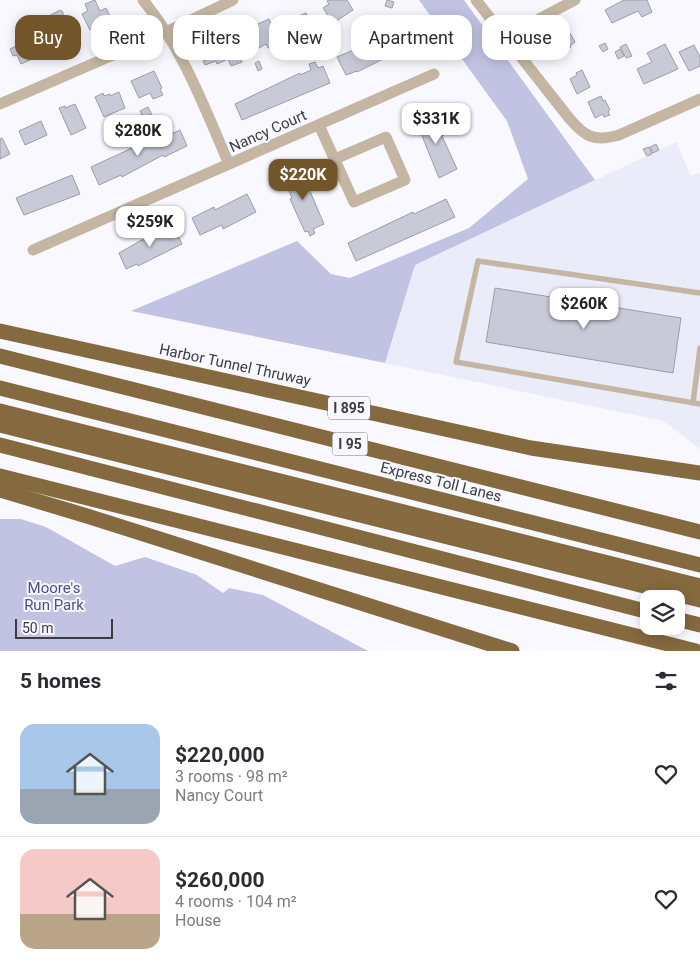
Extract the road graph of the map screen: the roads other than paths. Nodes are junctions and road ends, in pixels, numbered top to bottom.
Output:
1 (143, 0) edge
2 (233, 0) edge
3 (476, 0) edge
4 (575, 0) edge
5 (488, 15) edge
6 (547, 15) edge
7 (166, 32) junction
8 (523, 60) edge
9 (434, 74) dead end
10 (700, 99) edge
11 (0, 104) edge
12 (319, 125) junction
13 (334, 159) junction
14 (229, 164) junction
15 (33, 250) dead end
16 (700, 293) edge
17 (0, 331) edge
18 (700, 348) edge
19 (0, 356) edge
20 (0, 388) edge
21 (692, 403) junction
22 (700, 404) edge
23 (0, 411) edge
24 (0, 424) edge
25 (0, 445) edge
26 (700, 473) edge
27 (0, 476) edge
28 (0, 490) edge
29 (700, 532) edge
30 (514, 546) junction
31 (700, 565) edge
32 (700, 586) edge
33 (700, 600) edge
34 (640, 610) edge
35 (685, 621) edge
36 (700, 625) edge
37 (512, 651) edge
38 (696, 651) edge

1 - 7 street
2 - 7 street
3 - 5 street
4 - 6 street
7 - 11 street
7 - 14 street
8 - 10 street
9 - 12 street, Nancy Court
12 - 13 street, Nancy Court
12 - 14 street, Nancy Court
13 - 13 street, Nancy Court
14 - 15 street, Nancy Court
16 - 21 lane
17 - 26 highway, Harbor Tunnel Thruway / I 895
18 - 21 lane
19 - 29 highway, I 95
20 - 31 highway, Express Toll Lanes
21 - 22 lane
23 - 30 highway
24 - 30 highway
25 - 34 highway
27 - 38 highway
28 - 37 highway
30 - 32 highway
30 - 33 highway
35 - 36 highway

